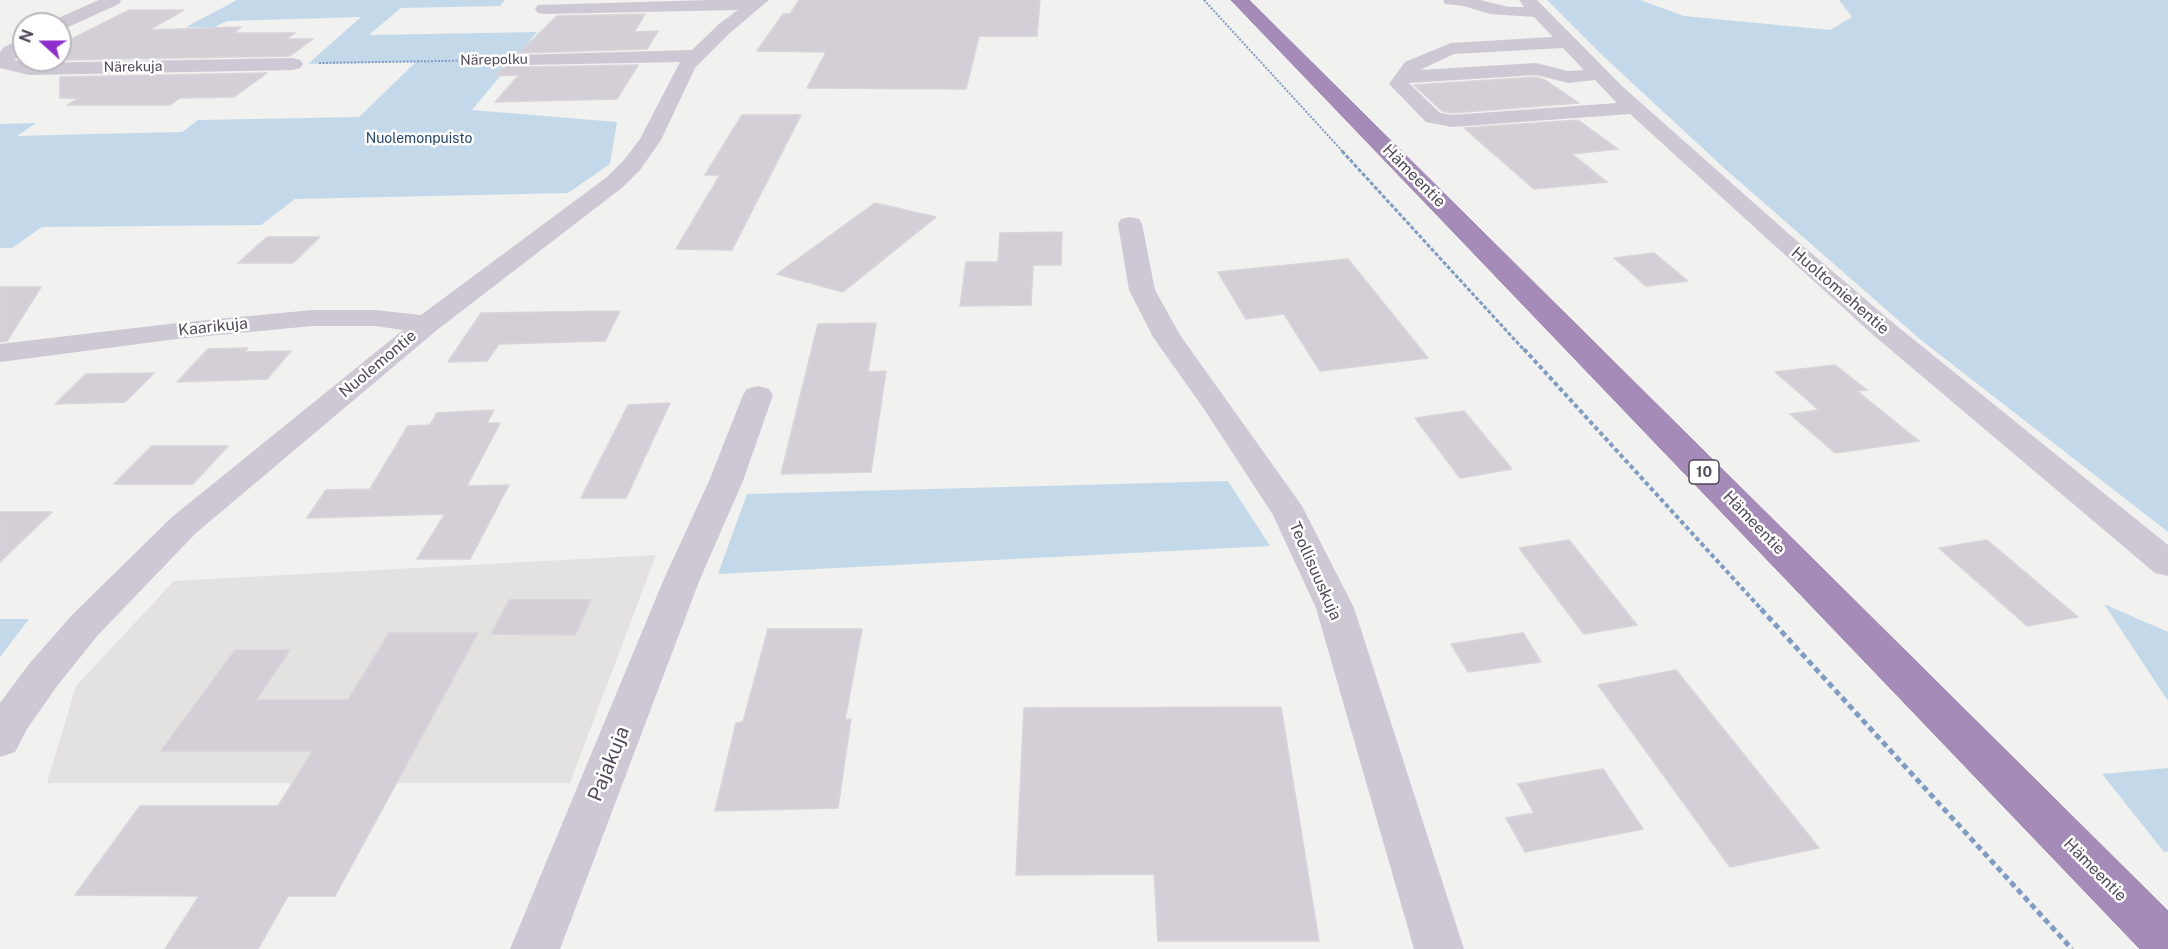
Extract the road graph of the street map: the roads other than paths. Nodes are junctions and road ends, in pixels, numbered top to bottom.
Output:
1 (113, 0) edge
2 (1239, 0) edge
3 (1450, 0) edge
4 (759, 2) edge
5 (1533, 6) edge
6 (544, 9) dead end
7 (72, 19) edge
8 (1568, 42) junction
9 (12, 49) edge
10 (696, 56) junction
11 (525, 59) road end
12 (293, 64) road end
13 (12, 65) edge
14 (72, 68) edge
15 (1600, 74) junction
16 (1405, 76) junction
17 (1634, 108) junction
18 (1130, 224) dead end
19 (427, 324) junction
20 (0, 353) edge
21 (758, 395) dead end
22 (2168, 564) edge
23 (0, 740) edge
24 (2168, 944) edge
25 (535, 949) edge
26 (1439, 949) edge

1 - 7 street
2 - 24 highway, Hämeentie / 10
3 - 5 street
4 - 6 street
4 - 10 street, Nuolemontie
5 - 8 street, Huoltomiehentie
8 - 15 street, Huoltomiehentie
8 - 16 street
9 - 13 street, Närekuja
10 - 11 street, Närepolku
10 - 19 street, Nuolemontie
12 - 14 street, Närekuja
15 - 16 street
15 - 17 street, Huoltomiehentie
16 - 17 street
17 - 22 street, Huoltomiehentie
18 - 26 street, Teollisuuskuja
19 - 20 street, Kaarikuja
19 - 23 street, Nuolemontie
21 - 25 street, Pajakuja

